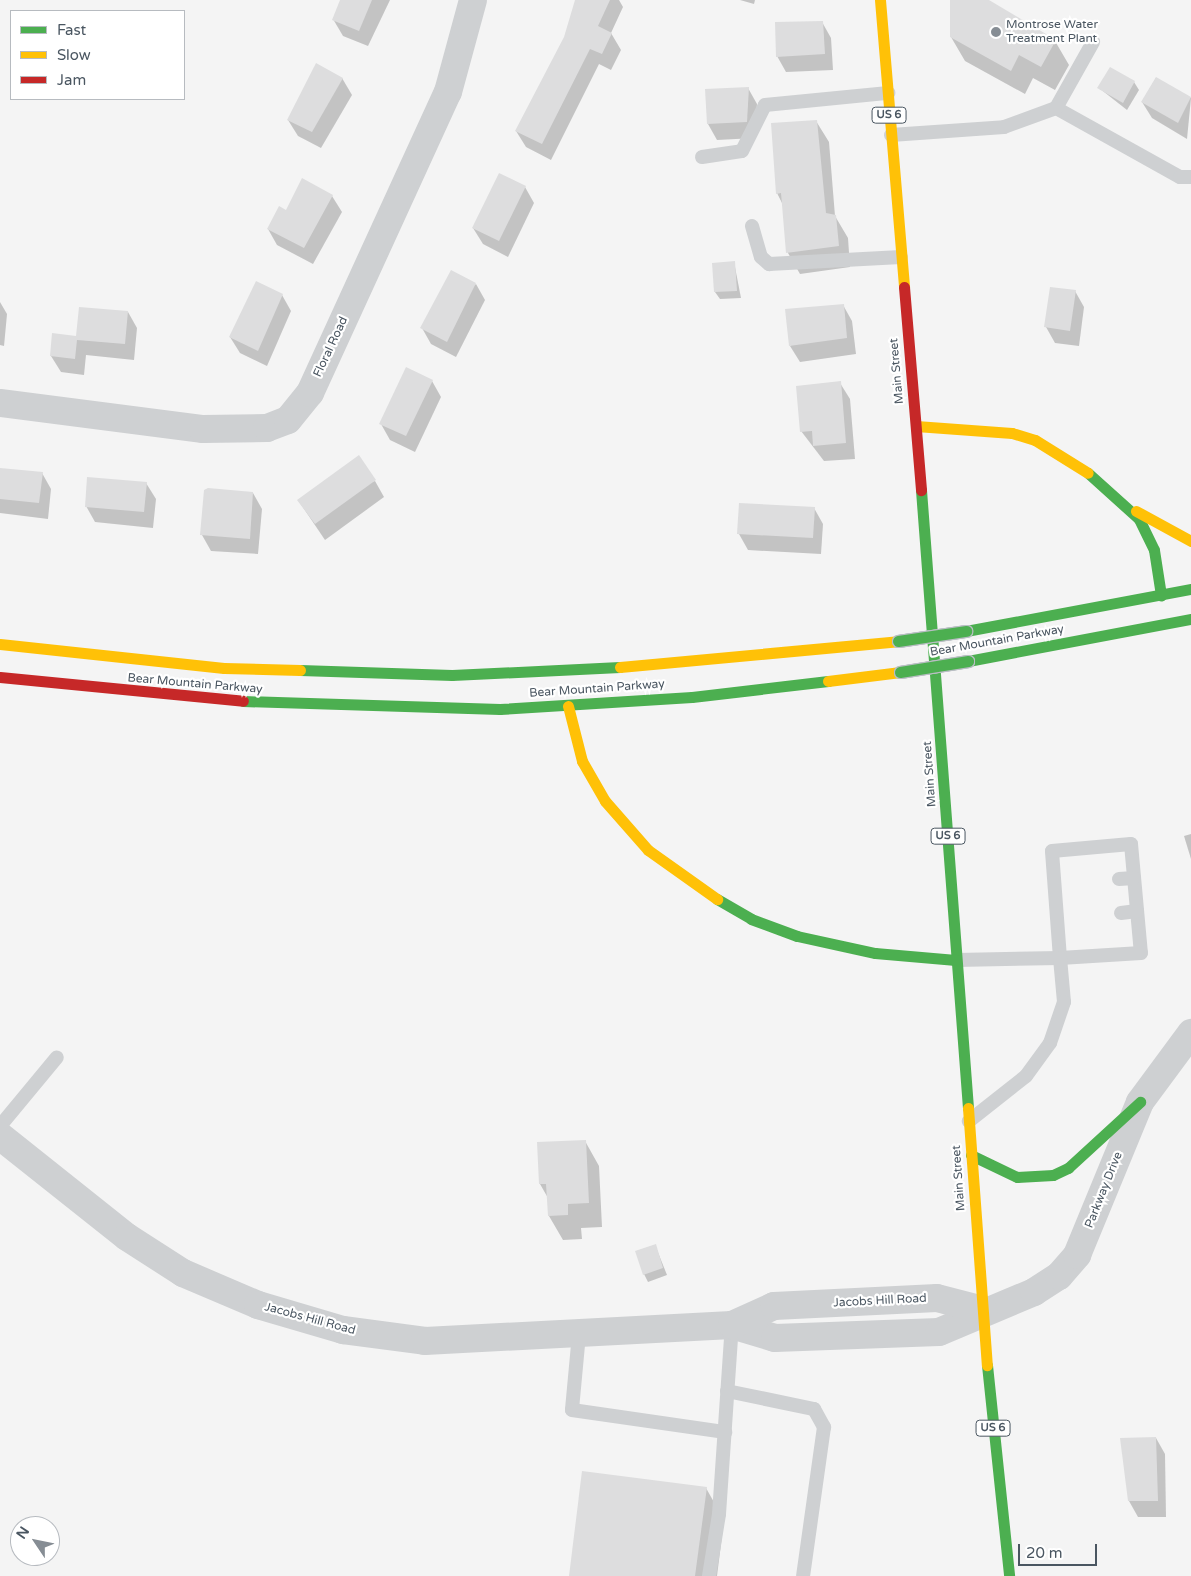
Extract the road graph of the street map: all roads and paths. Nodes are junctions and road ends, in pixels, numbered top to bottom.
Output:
1 (473, 0) edge
2 (880, 0) edge
3 (1093, 42) dead end
4 (888, 93) junction
5 (1056, 108) junction
6 (891, 136) junction
7 (702, 157) dead end
8 (1191, 177) edge
9 (752, 226) dead end
10 (901, 258) junction
11 (0, 403) edge
12 (916, 426) junction
13 (1126, 504) junction
14 (1191, 541) edge
15 (1191, 589) edge
16 (1161, 595) junction
17 (1191, 619) edge
18 (0, 644) edge
19 (0, 677) edge
20 (568, 706) junction
21 (1134, 878) junction
22 (1119, 879) dead end
23 (1137, 911) junction
24 (1121, 913) dead end
25 (1060, 958) junction
26 (956, 960) junction
27 (1191, 1033) edge
28 (58, 1057) dead end
29 (1140, 1102) junction
30 (968, 1121) junction
31 (0, 1126) edge
32 (0, 1136) edge
33 (971, 1155) junction
34 (983, 1310) junction
35 (732, 1326) junction
36 (579, 1334) junction
37 (727, 1391) junction
38 (725, 1432) junction
39 (709, 1576) edge
40 (803, 1576) edge
41 (1009, 1576) edge

1 - 11 street, Floral Road
2 - 4 main road, Main Street / US 6
3 - 5 lane
4 - 6 main road, Main Street / US 6
4 - 7 lane
5 - 6 lane
5 - 8 lane
6 - 10 main road, Main Street / US 6
9 - 10 lane
10 - 12 main road, Main Street / US 6
12 - 13 main road
12 - 26 main road, Main Street / US 6
13 - 14 main road
13 - 16 main road
15 - 16 main road, Bear Mountain Parkway
16 - 18 main road, Bear Mountain Parkway, bridge
17 - 20 main road, Bear Mountain Parkway, bridge
19 - 20 main road, Bear Mountain Parkway
20 - 26 main road
21 - 22 lane
21 - 23 lane
21 - 25 lane
23 - 24 lane
23 - 25 lane
25 - 26 lane
25 - 30 lane
26 - 30 main road, Main Street / US 6
27 - 29 street, Parkway Drive
28 - 31 lane
29 - 33 main road
29 - 34 street, Parkway Drive
30 - 33 main road, Main Street / US 6
32 - 36 street, Jacobs Hill Road
33 - 34 main road, Main Street / US 6
34 - 35 street, Jacobs Hill Road
34 - 41 main road, Main Street / US 6
35 - 36 street, Jacobs Hill Road
35 - 37 lane
36 - 38 lane
37 - 38 lane
37 - 40 lane
38 - 39 lane

